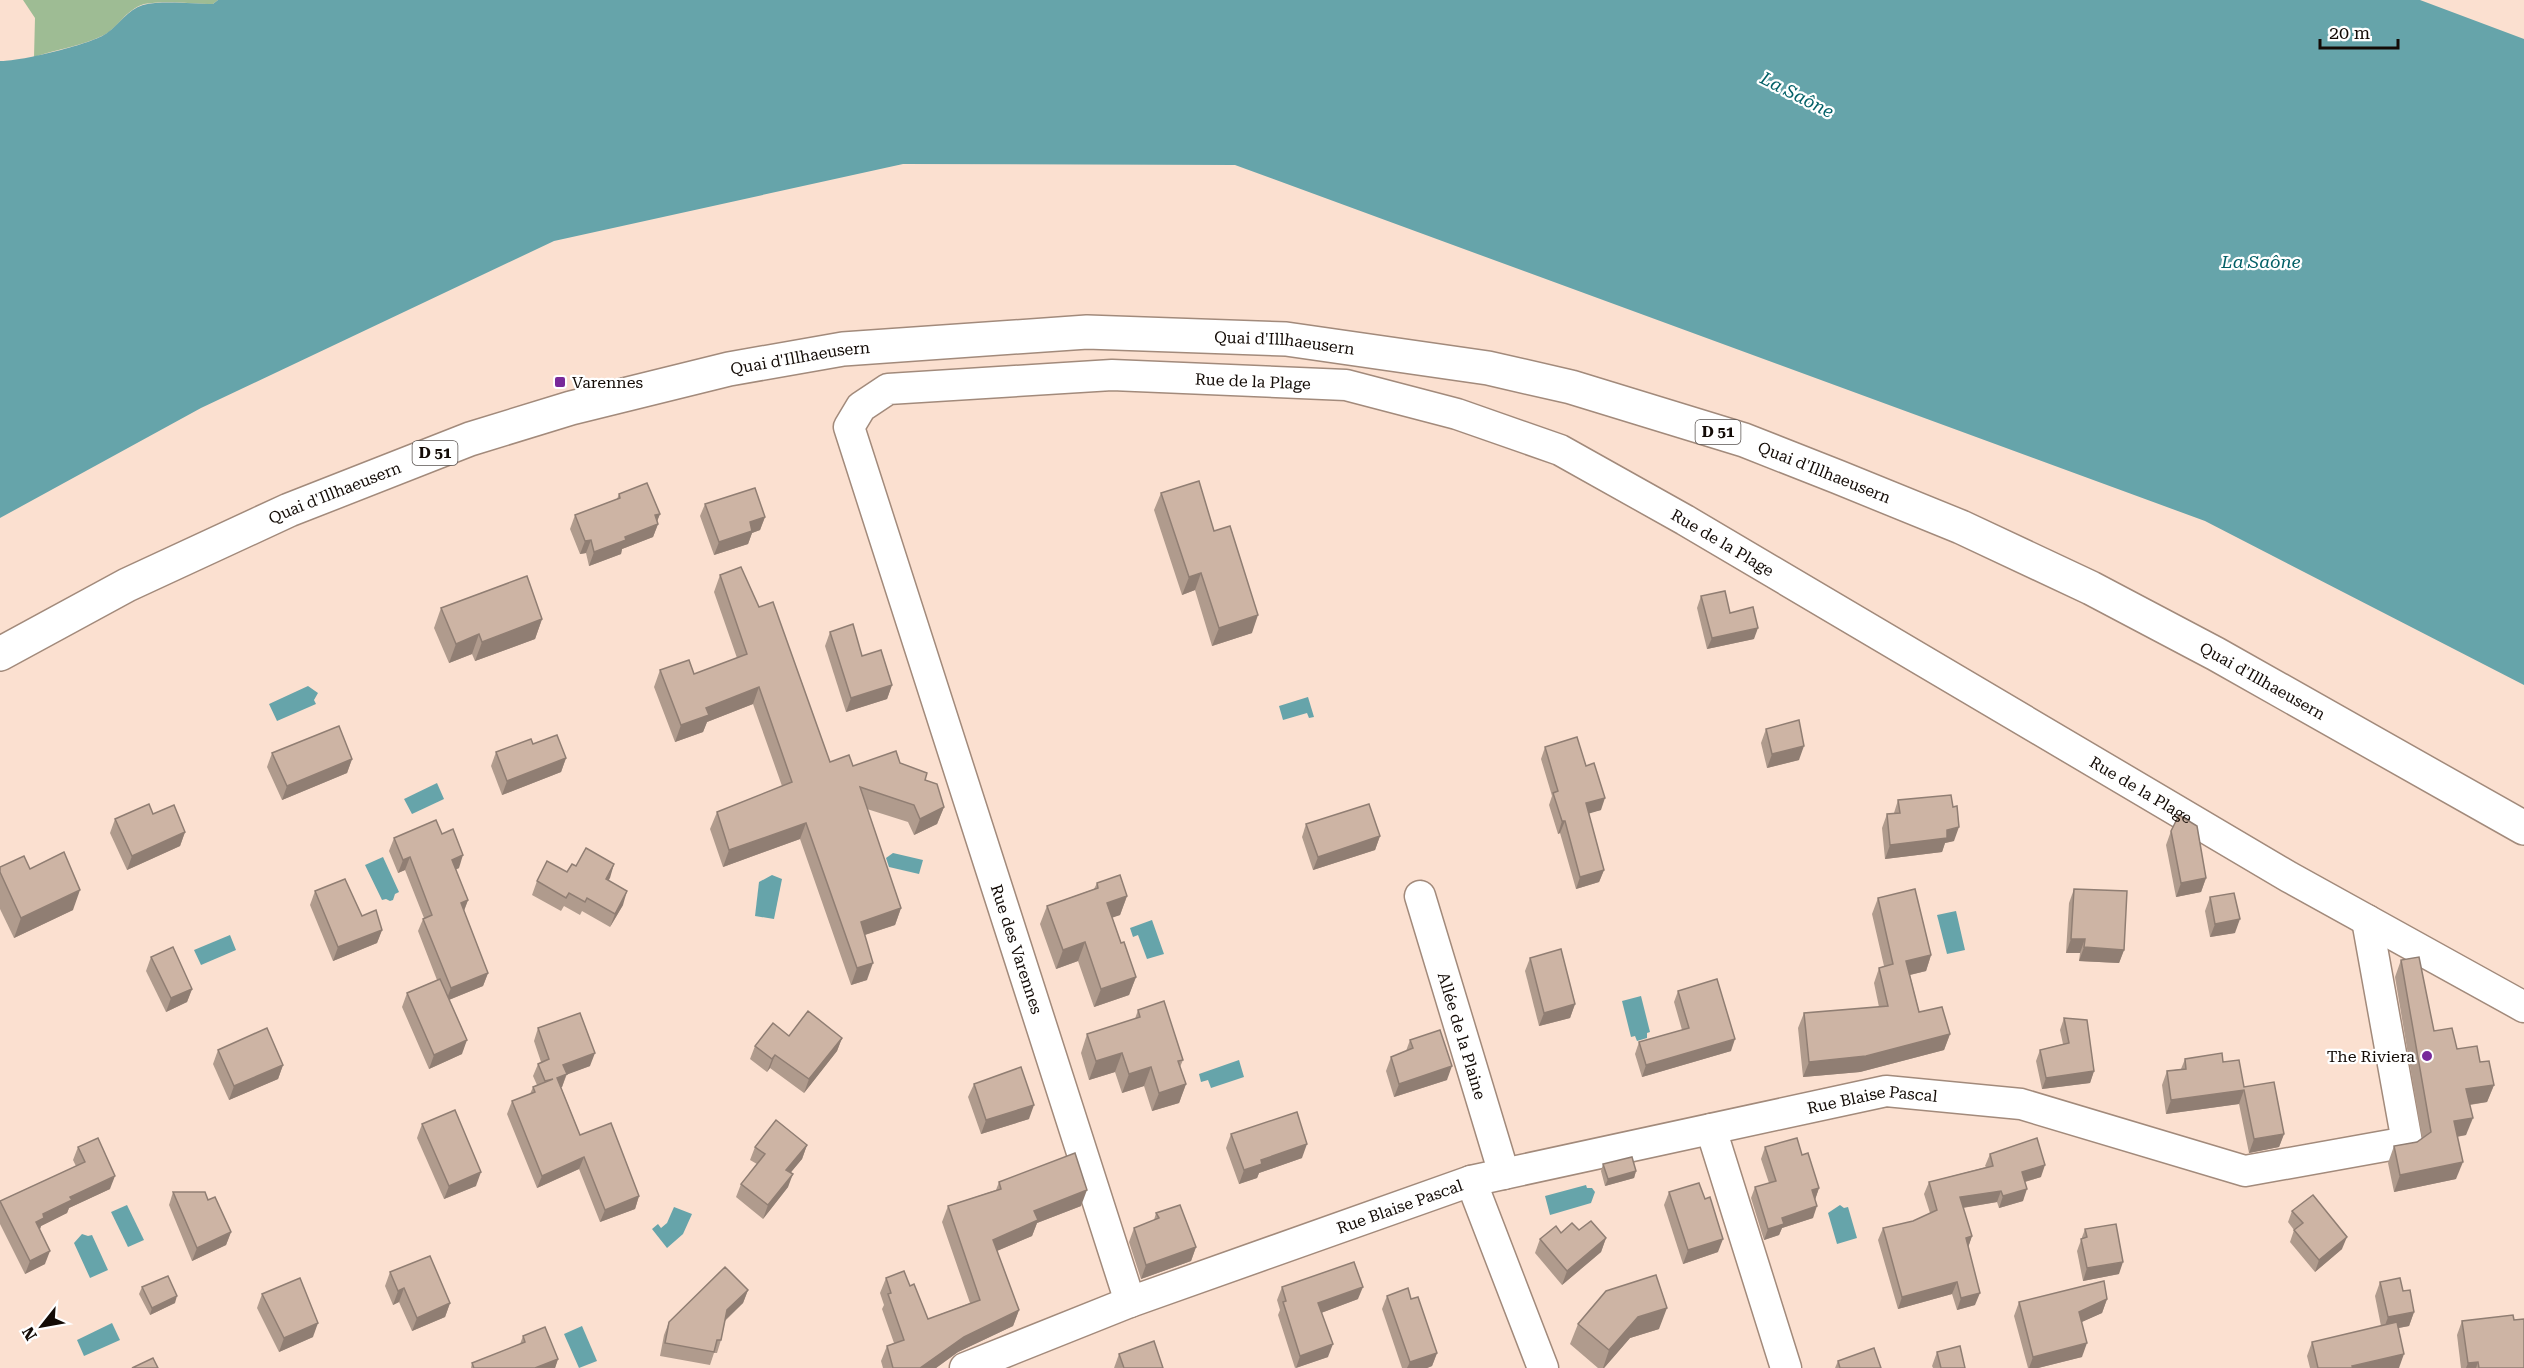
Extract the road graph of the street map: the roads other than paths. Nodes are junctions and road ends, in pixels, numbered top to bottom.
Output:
1 (849, 427) joint
2 (0, 654) edge
3 (2524, 828) edge
4 (1420, 896) dead end
5 (2367, 920) junction
6 (2524, 1007) edge
7 (1711, 1129) junction
8 (1504, 1174) junction
9 (1471, 1181) junction
10 (1130, 1302) junction
11 (965, 1368) edge
12 (1543, 1368) edge
13 (1786, 1368) edge

1 - 5 street, Rue de la Plage
1 - 10 street, Rue des Varennes
2 - 3 main road, Quai d'Illhaeusern / D 51
4 - 8 street, Allée de la Plaine
5 - 6 street, Rue de la Plage
5 - 7 street, Rue Blaise Pascal
7 - 8 street, Rue Blaise Pascal
7 - 13 street
8 - 9 street, Rue Blaise Pascal
9 - 10 street, Rue Blaise Pascal
9 - 12 street
10 - 11 street

